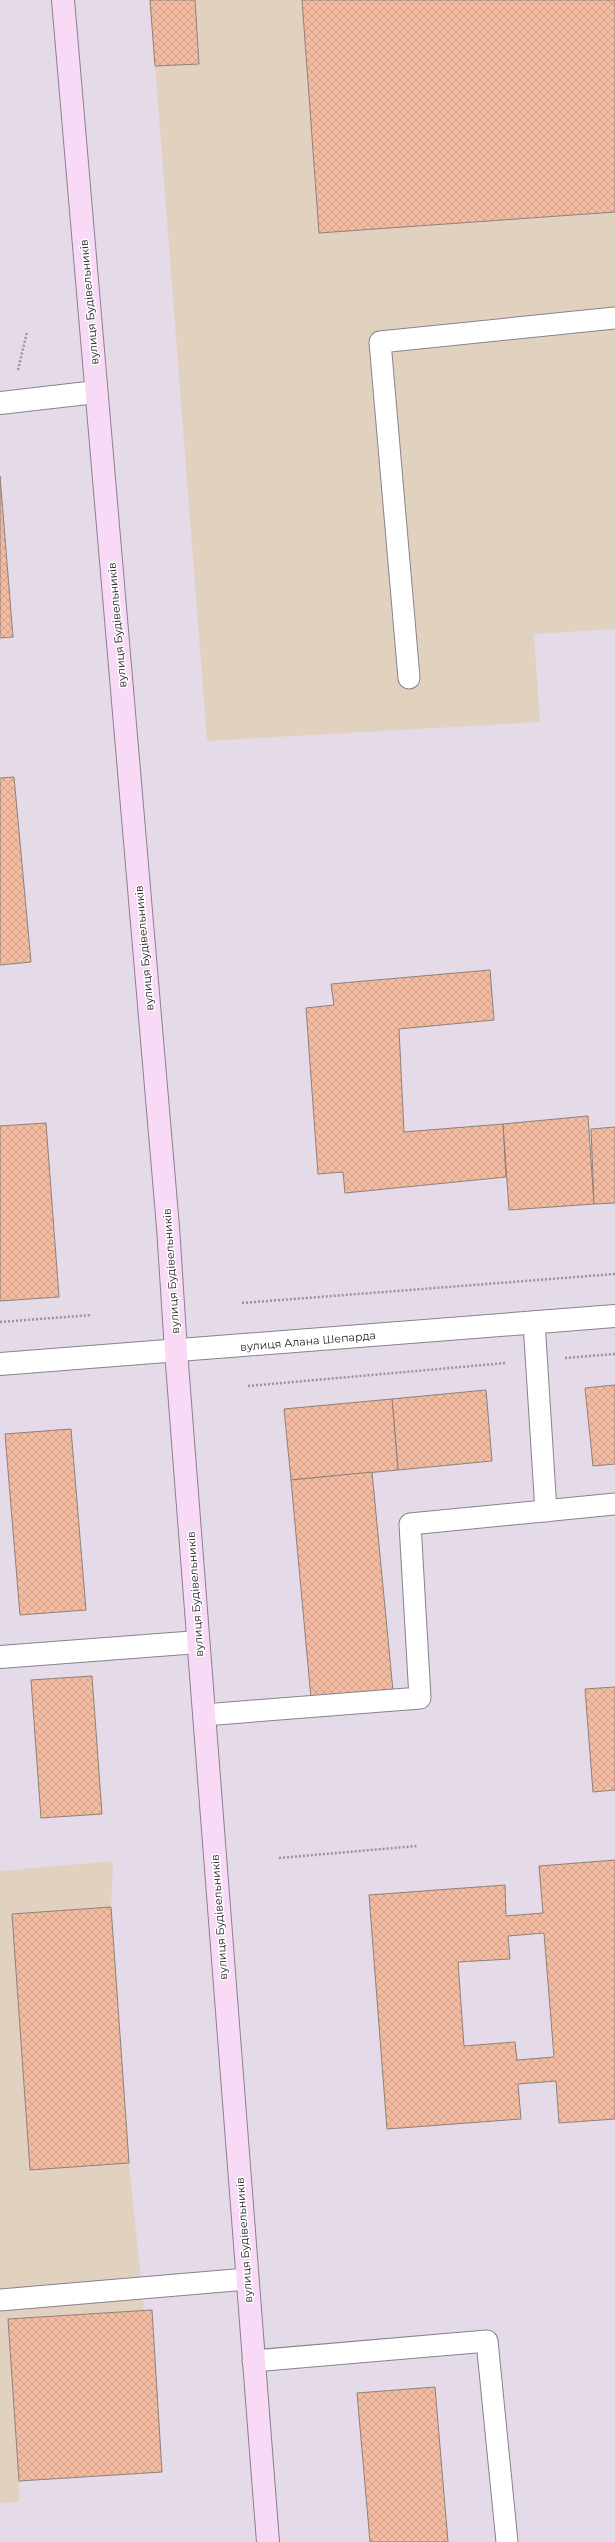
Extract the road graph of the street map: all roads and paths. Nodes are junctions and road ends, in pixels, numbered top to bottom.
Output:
1 (63, 0) edge
2 (615, 318) edge
3 (27, 332) dead end
4 (96, 392) junction
5 (5, 402) edge
6 (409, 678) dead end
7 (615, 1274) edge
8 (242, 1303) dead end
9 (92, 1315) dead end
10 (615, 1316) edge
11 (0, 1322) edge
12 (534, 1322) junction
13 (176, 1351) junction
14 (615, 1354) edge
15 (537, 1360) junction
16 (0, 1364) edge
17 (248, 1386) dead end
18 (615, 1504) edge
19 (546, 1511) junction
20 (198, 1642) junction
21 (0, 1657) edge
22 (204, 1715) junction
23 (417, 1846) dead end
24 (280, 1858) dead end
25 (247, 2279) junction
26 (0, 2300) edge
27 (253, 2361) junction
28 (268, 2542) edge
29 (507, 2542) edge

1 - 4 street, вулиця Будівельників
2 - 6 lane
3 - 5 path
4 - 5 street
4 - 13 street, вулиця Будівельників
7 - 8 path
9 - 11 path
10 - 12 street, вулиця Алана Шепарда
12 - 13 street, вулиця Алана Шепарда
12 - 15 lane
13 - 16 street, вулиця Алана Шепарда
13 - 20 street, вулиця Будівельників
14 - 15 path
15 - 17 path
15 - 19 lane
18 - 19 lane
19 - 22 lane
20 - 21 street
20 - 22 street, вулиця Будівельників
22 - 25 street, вулиця Будівельників
23 - 24 path
25 - 26 lane
25 - 27 street, вулиця Будівельників
27 - 28 street, вулиця Будівельників
27 - 29 lane

